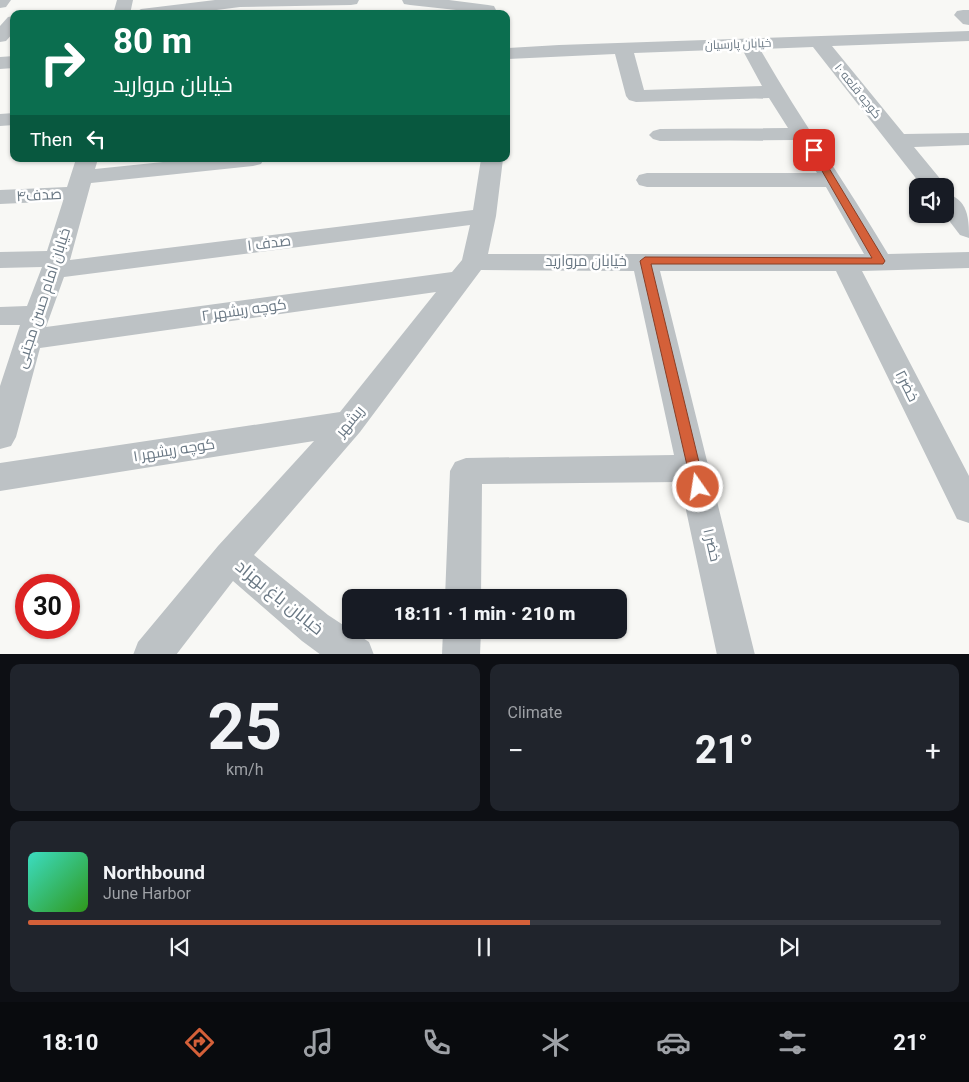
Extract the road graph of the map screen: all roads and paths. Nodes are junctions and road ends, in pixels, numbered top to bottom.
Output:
1 (3, 0) edge
2 (351, 0) edge
3 (410, 0) edge
4 (240, 1) edge
5 (0, 4) edge
6 (488, 8) edge
7 (171, 10) edge
8 (969, 15) edge
9 (969, 20) edge
10 (10, 26) edge
11 (0, 37) edge
12 (818, 41) junction
13 (965, 41) edge
14 (748, 44) junction
15 (622, 48) junction
16 (510, 54) edge
17 (775, 92) junction
18 (804, 134) junction
19 (660, 136) dead end
20 (969, 139) edge
21 (898, 141) junction
22 (223, 162) edge
23 (492, 162) edge
24 (82, 176) edge
25 (928, 178) edge
26 (646, 180) dead end
27 (833, 180) junction
28 (0, 197) edge
29 (954, 211) edge
30 (484, 216) junction
31 (969, 230) edge
32 (0, 260) edge
33 (969, 260) edge
34 (645, 261) junction
35 (880, 261) junction
36 (845, 263) junction
37 (56, 264) junction
38 (467, 271) junction
39 (38, 315) junction
40 (0, 316) edge
41 (28, 340) junction
42 (349, 424) junction
43 (0, 437) edge
44 (694, 468) junction
45 (0, 477) edge
46 (969, 508) edge
47 (230, 557) junction
48 (463, 589) edge
49 (462, 639) edge
50 (152, 654) edge
51 (355, 654) edge
52 (461, 654) edge
53 (736, 654) edge

1 - 5 street
2 - 4 street
3 - 6 street
4 - 7 street
8 - 9 street
10 - 11 street
12 - 13 street, خیابان پارسیان
12 - 14 street, خیابان پارسیان
12 - 21 street, کوچه قلعه ۱۰
14 - 15 street, خیابان پارسیان
14 - 17 street
15 - 16 street, خیابان پارسیان
15 - 17 street
17 - 18 street
18 - 19 street
18 - 27 street
20 - 21 street
21 - 25 street, کوچه قلعه ۱۰
22 - 24 street, صدف۴
23 - 30 street, ریشهر
24 - 28 street, صدف۴
24 - 37 street, خیابان امام حسن مجتبی
26 - 27 street
27 - 35 street
29 - 31 street
30 - 37 street, صدف ۱
30 - 38 street, ریشهر
32 - 37 street, صدف ۱
33 - 35 street, خیابان مروارید
34 - 36 street, خیابان مروارید
34 - 38 street, خیابان مروارید
34 - 44 street, خضر ۱
35 - 36 street, خیابان مروارید
36 - 46 street, خضر۲
37 - 39 street, خیابان امام حسن مجتبی
38 - 41 street, کوچه ریشهر ۲
38 - 42 street, ریشهر
39 - 40 street
39 - 41 street, خیابان امام حسن مجتبی
41 - 43 street, خیابان امام حسن مجتبی
42 - 45 street, کوچه ریشهر ۱
42 - 47 street, ریشهر
44 - 48 street
44 - 53 street, خضر ۱
47 - 50 street, ریشهر
47 - 51 street, خیابان باغ بهزاد
49 - 52 street

